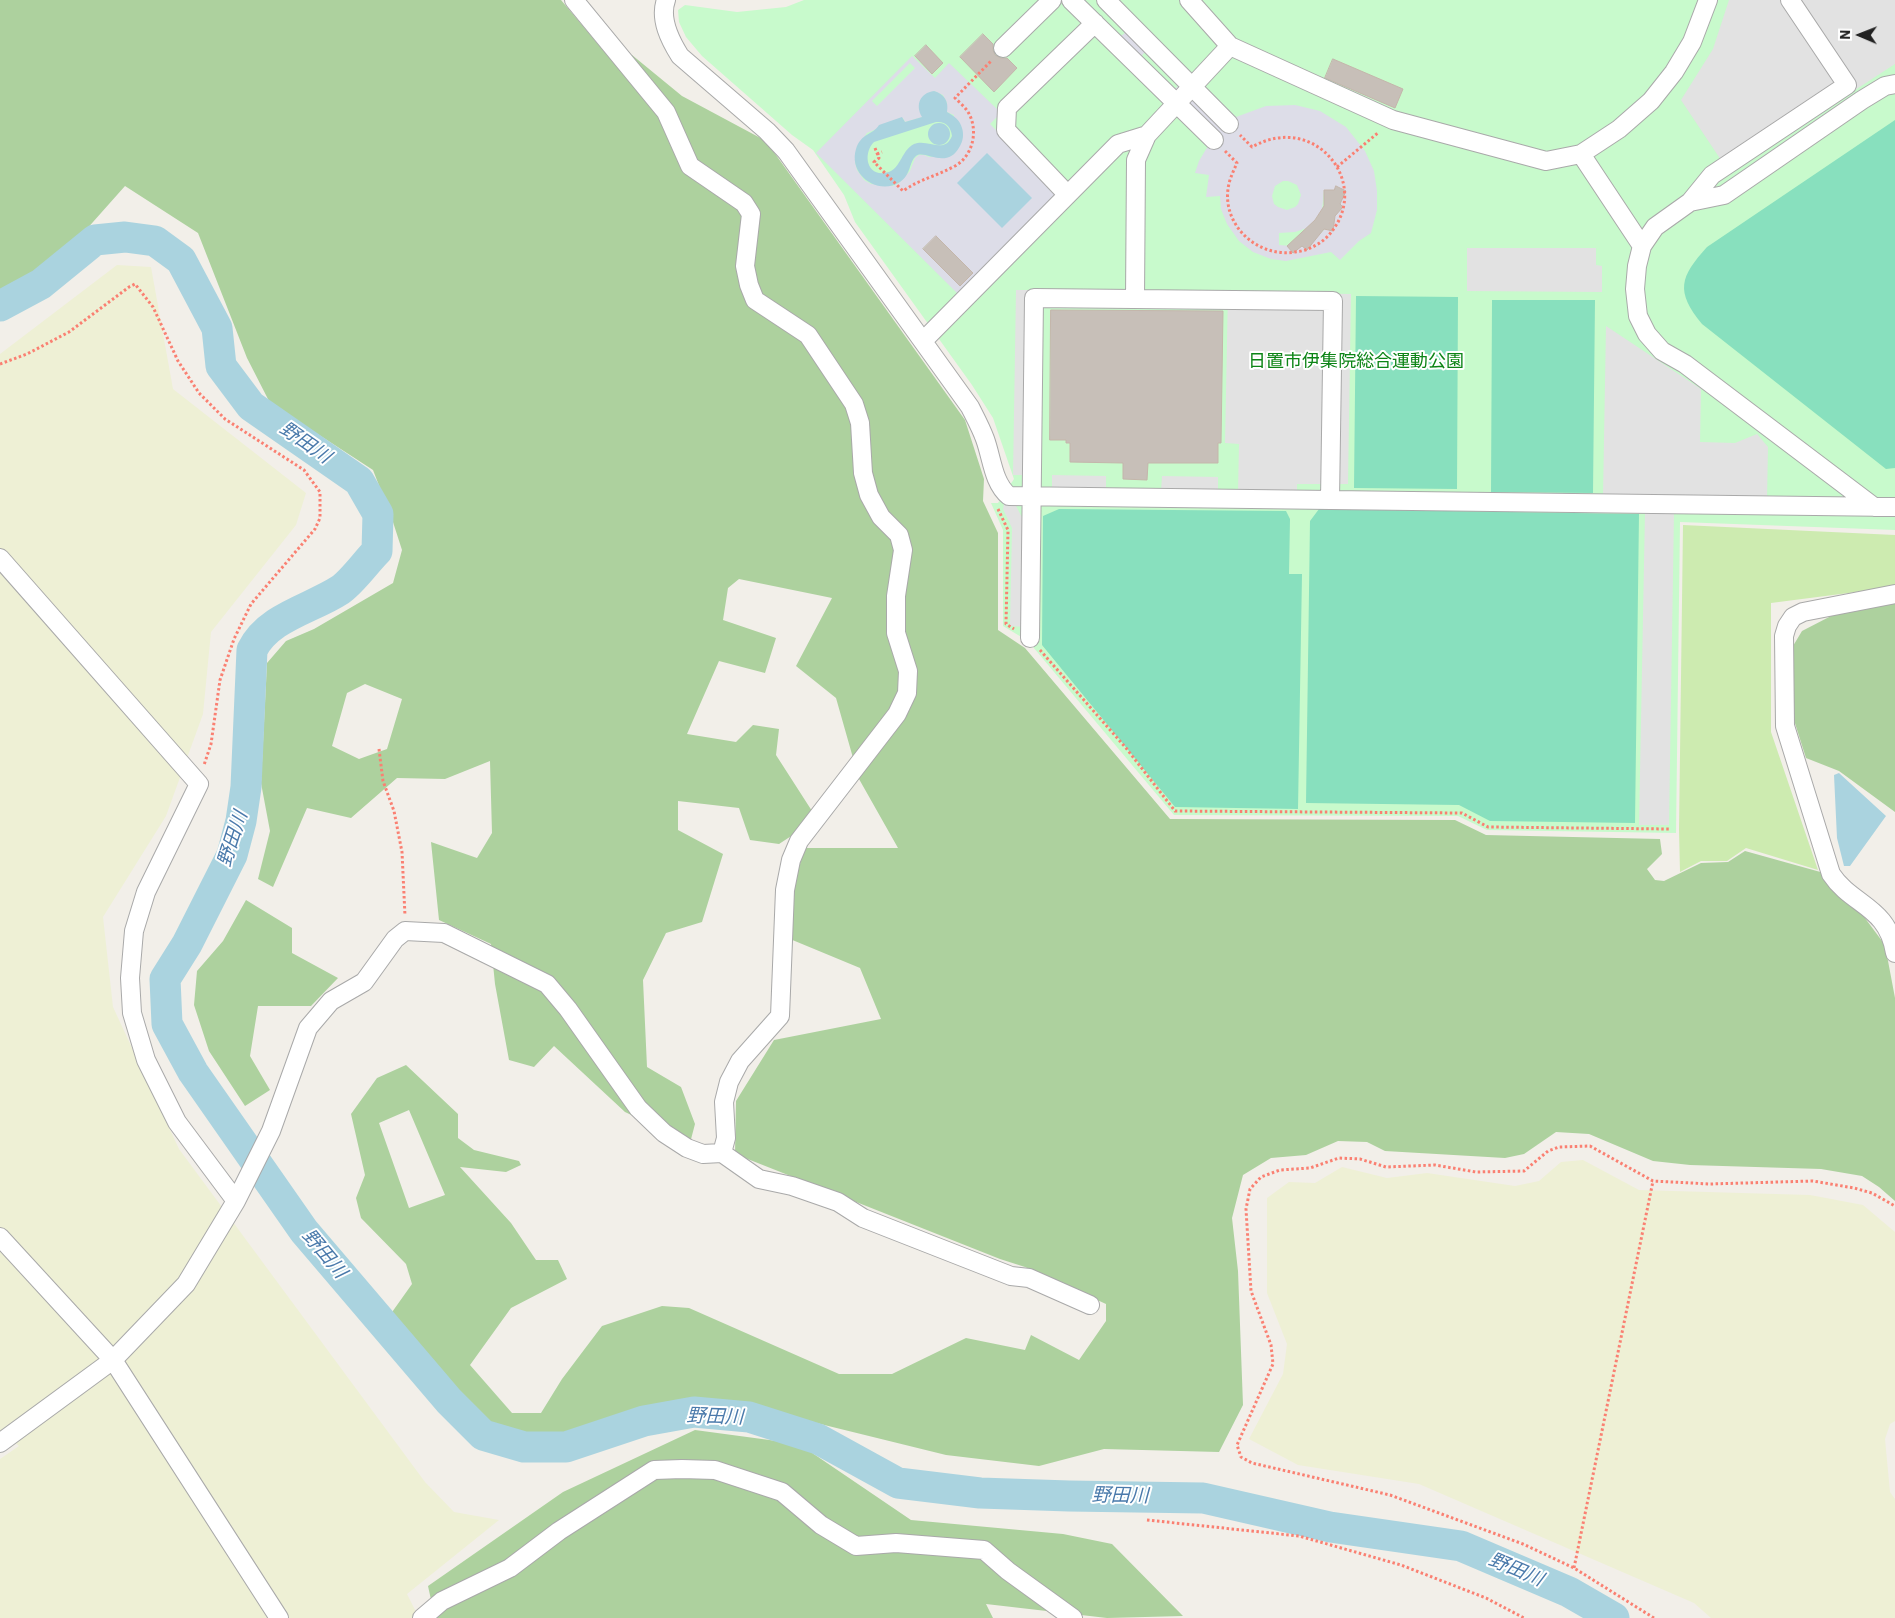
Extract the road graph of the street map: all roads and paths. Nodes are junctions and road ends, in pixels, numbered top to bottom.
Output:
1 (574, 0) edge
2 (666, 0) edge
3 (1052, 0) edge
4 (1071, 0) edge
5 (1106, 0) edge
6 (1189, 0) edge
7 (1708, 0) edge
8 (1790, 0) edge
9 (1095, 24) junction
10 (1230, 46) junction
11 (1003, 48) joint
12 (1895, 84) edge
13 (1192, 86) junction
14 (1176, 103) junction
15 (1393, 120) junction
16 (1230, 124) joint
17 (1147, 135) junction
18 (1214, 140) joint
19 (875, 148) dead end
20 (882, 152) dead end
21 (877, 154) junction
22 (1581, 154) junction
23 (1337, 167) junction
24 (1068, 194) junction
25 (1690, 202) junction
26 (1642, 246) junction
27 (1134, 299) junction
28 (923, 341) junction
29 (0, 364) edge
30 (1007, 494) junction
31 (1032, 497) junction
32 (1330, 500) junction
33 (1874, 507) junction
34 (1895, 507) edge
35 (0, 558) edge
36 (1895, 594) edge
37 (1030, 638) junction
38 (379, 749) dead end
39 (199, 784) junction
40 (1670, 829) dead end
41 (405, 931) junction
42 (1895, 953) edge
43 (722, 1153) junction
44 (1653, 1180) junction
45 (240, 1194) junction
46 (1895, 1206) edge
47 (0, 1237) edge
48 (1090, 1305) dead end
49 (112, 1360) junction
50 (0, 1443) edge
51 (1147, 1520) dead end
52 (1574, 1568) junction
53 (279, 1618) edge
54 (422, 1618) edge
55 (1073, 1618) edge
56 (1524, 1618) edge
57 (1654, 1618) edge

1 - 43 street
2 - 28 street
3 - 11 street
4 - 9 street
5 - 13 street
6 - 10 street
7 - 22 street
8 - 25 street
9 - 14 street
9 - 24 street
10 - 13 street
10 - 15 street
11 - 21 path
12 - 25 street
13 - 14 street
13 - 16 street
14 - 17 street
14 - 18 street
15 - 22 street
15 - 23 path
16 - 23 path
17 - 24 street
17 - 27 street
18 - 23 path
19 - 21 path
20 - 21 path
22 - 26 street
24 - 28 street
25 - 26 street
26 - 33 street
27 - 31 street
27 - 32 street
28 - 30 street
29 - 39 path
30 - 31 street
30 - 37 path
31 - 32 street
31 - 37 street
32 - 33 street
33 - 34 street
35 - 39 street
36 - 42 street
37 - 40 path
38 - 41 path
39 - 45 street
41 - 43 street
41 - 45 street
43 - 48 street
44 - 46 path
44 - 52 path
44 - 52 path
45 - 49 street
47 - 49 street
49 - 50 street
49 - 53 street
51 - 56 path
52 - 57 path
54 - 55 street

